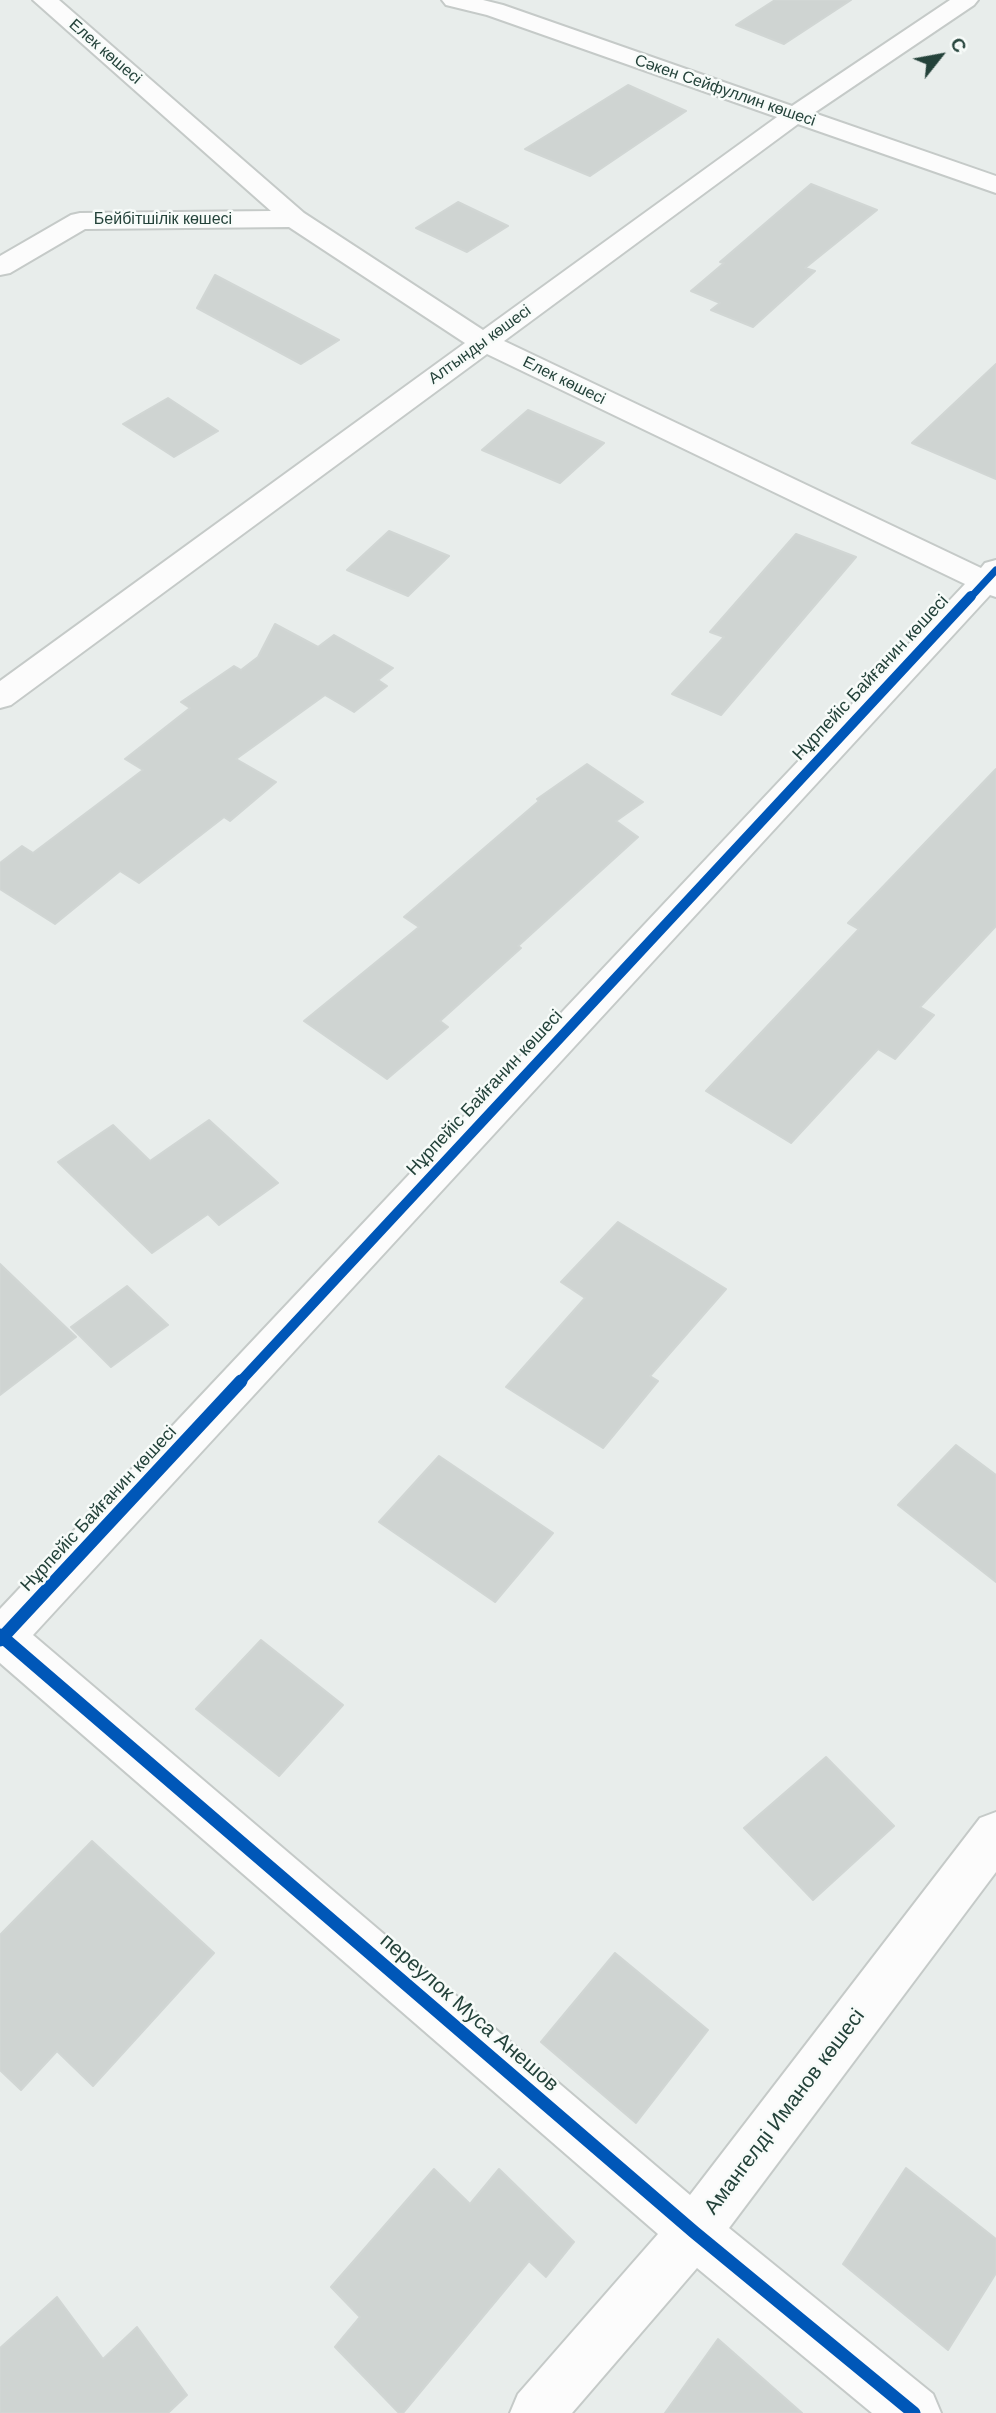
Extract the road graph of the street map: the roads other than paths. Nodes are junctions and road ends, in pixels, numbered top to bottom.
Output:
1 (45, 0) edge
2 (454, 0) edge
3 (966, 0) edge
4 (795, 115) junction
5 (996, 185) edge
6 (295, 219) junction
7 (0, 267) edge
8 (484, 342) junction
9 (992, 580) edge
10 (0, 697) edge
11 (1, 1638) edge
12 (996, 1834) edge
13 (694, 2232) junction
14 (537, 2413) edge
15 (914, 2413) edge

1 - 6 street, Елек көшесі
2 - 4 street, Сәкен Сейфуллин көшесі
3 - 4 street, Алтынды көшесі
4 - 5 street, Сәкен Сейфуллин көшесі
4 - 8 street, Алтынды көшесі
6 - 7 street, Бейбітшілік көшесі
6 - 8 street, Елек көшесі
8 - 9 street, Елек көшесі
8 - 10 street, Алтынды көшесі
9 - 11 street, Нұрпейіс Байғанин көшесі
11 - 13 street, переулок Муса Анешов
12 - 13 street, Амангелді Иманов көшесі
13 - 14 street, Амангелді Иманов көшесі
13 - 15 street, переулок Муса Анешов

